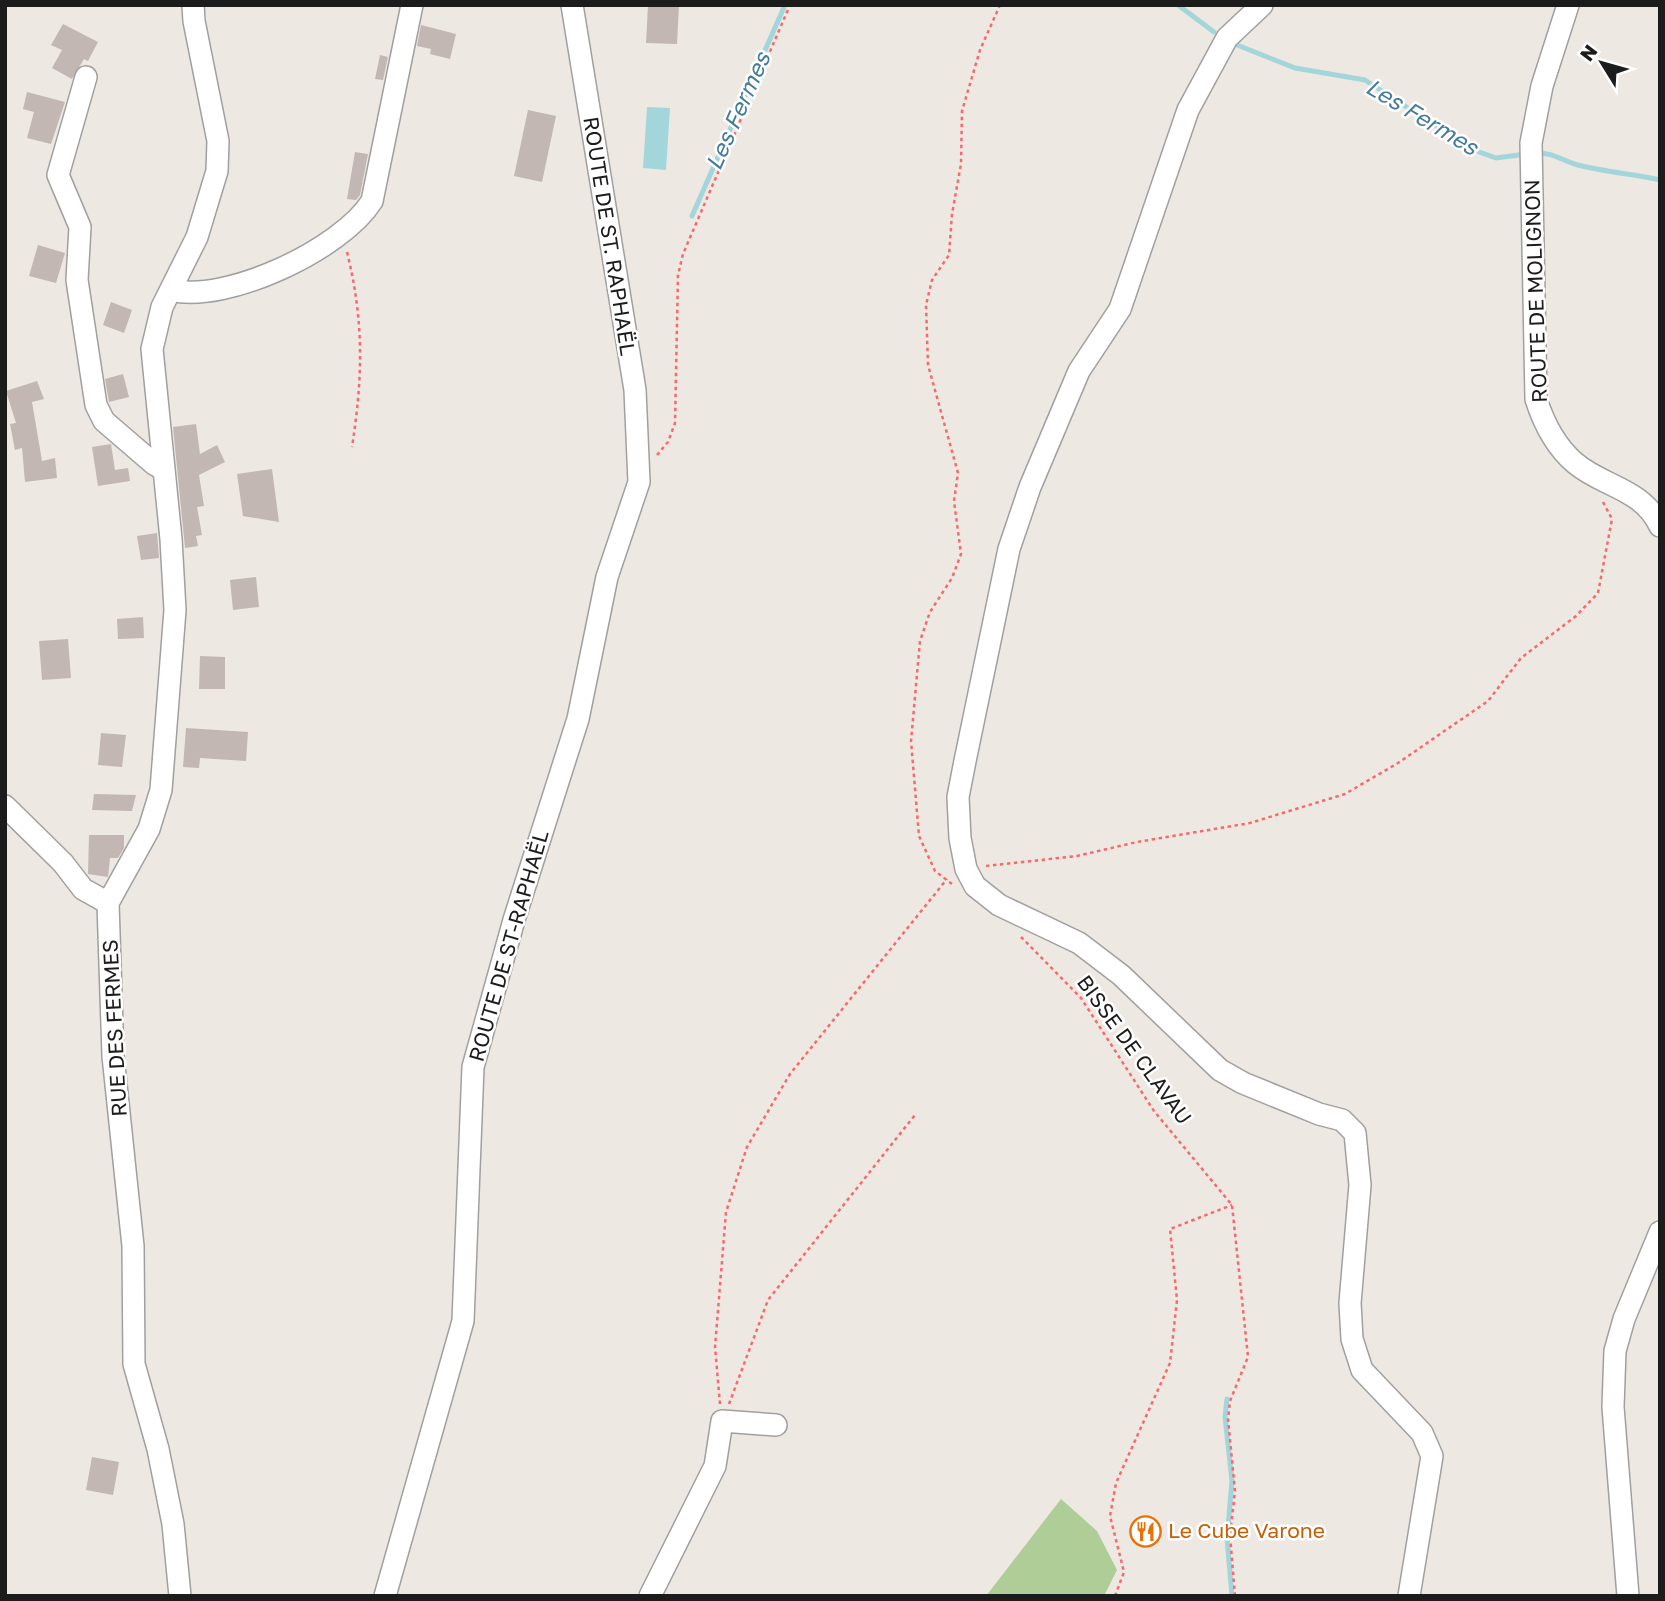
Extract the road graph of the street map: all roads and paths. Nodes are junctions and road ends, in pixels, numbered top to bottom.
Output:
1 (193, 5) edge
2 (412, 5) edge
3 (572, 5) edge
4 (790, 5) edge
5 (1000, 5) edge
6 (1262, 5) edge
7 (1568, 5) edge
8 (86, 77) dead end
9 (343, 235) junction
10 (171, 290) junction
11 (352, 447) dead end
12 (641, 468) junction
13 (163, 469) junction
14 (1602, 499) dead end
15 (1660, 526) edge
16 (5, 806) edge
17 (960, 878) junction
18 (946, 880) junction
19 (108, 903) junction
20 (1015, 933) dead end
21 (915, 1115) dead end
22 (1232, 1205) junction
23 (1660, 1231) edge
24 (722, 1421) junction
25 (776, 1425) dead end
26 (180, 1596) edge
27 (385, 1596) edge
28 (650, 1596) edge
29 (1115, 1596) edge
30 (1235, 1596) edge
31 (1409, 1596) edge
32 (1628, 1596) edge

1 - 10 street
2 - 9 street
3 - 12 street, ROUTE DE ST. RAPHAËL
4 - 12 path
5 - 18 path
6 - 17 street
7 - 15 street, ROUTE DE MOLIGNON
8 - 13 street
9 - 10 street
9 - 11 path
10 - 13 street
12 - 27 street, ROUTE DE ST-RAPHAËL
13 - 19 street
14 - 17 path
16 - 19 street
17 - 18 path
17 - 18 path
17 - 31 street
18 - 24 path
19 - 26 street, RUE DES FERMES
20 - 22 path, BISSE DE CLAVAU
21 - 24 path
22 - 29 path
22 - 30 path
23 - 32 street
24 - 25 street
24 - 28 street

